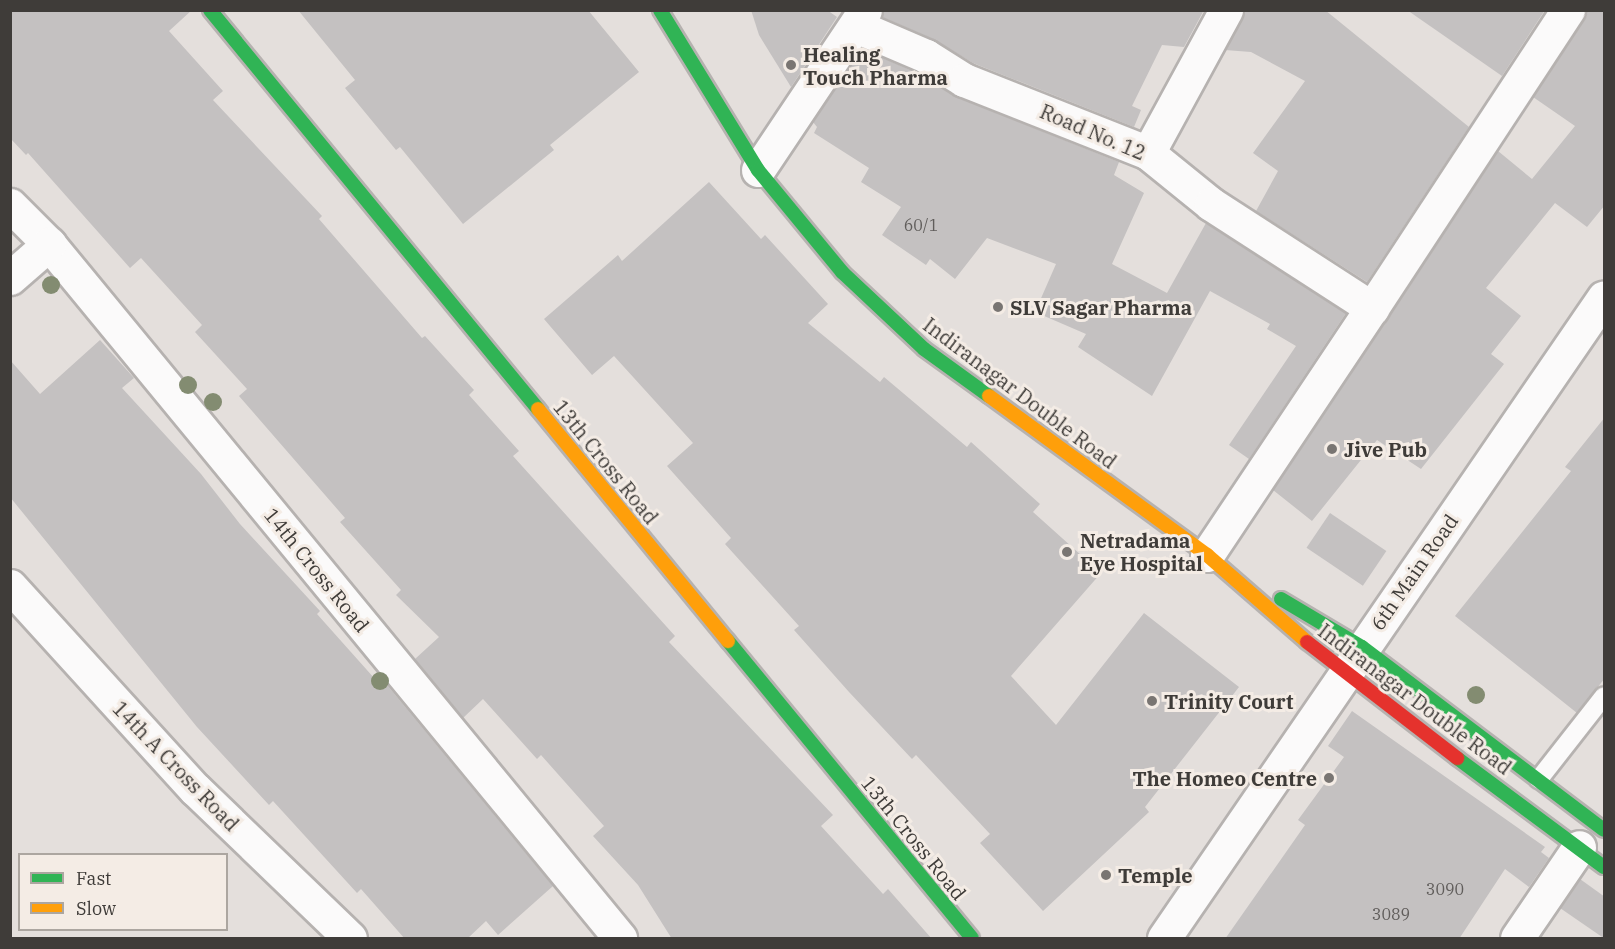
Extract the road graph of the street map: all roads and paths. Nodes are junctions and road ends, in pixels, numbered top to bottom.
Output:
1 (210, 10) edge
2 (660, 10) edge
3 (1226, 10) edge
4 (1568, 10) edge
5 (860, 18) edge
6 (1148, 153) junction
7 (758, 170) junction
8 (10, 205) edge
9 (49, 244) junction
10 (10, 278) edge
11 (1605, 297) edge
12 (1372, 308) junction
13 (1207, 555) junction
14 (10, 586) edge
15 (1362, 647) junction
16 (1344, 674) junction
17 (1605, 696) edge
18 (1539, 779) junction
19 (1592, 838) edge
20 (1605, 867) edge
21 (350, 939) edge
22 (620, 939) edge
23 (972, 939) edge
24 (1164, 939) edge
25 (1517, 939) edge

1 - 23 street, 13th Cross Road
2 - 7 street, Indiranagar Double Road
3 - 6 street
4 - 12 street
5 - 6 street, Road No. 12
5 - 7 street
6 - 12 street, Road No. 12
7 - 13 street, Indiranagar Double Road
8 - 9 street, 14th Cross Road
9 - 10 street
9 - 22 street, 14th Cross Road
11 - 15 street, 6th Main Road
12 - 13 street
13 - 15 street, Indiranagar Double Road
13 - 16 street, Indiranagar Double Road
14 - 21 street, 14th A Cross Road
15 - 16 street, 6th Main Road
15 - 18 street, Indiranagar Double Road
16 - 19 street, Indiranagar Double Road
16 - 24 street, 6th Main Road
17 - 18 lane
18 - 19 street, Indiranagar Double Road
19 - 20 street, Indiranagar Double Road
19 - 25 street

